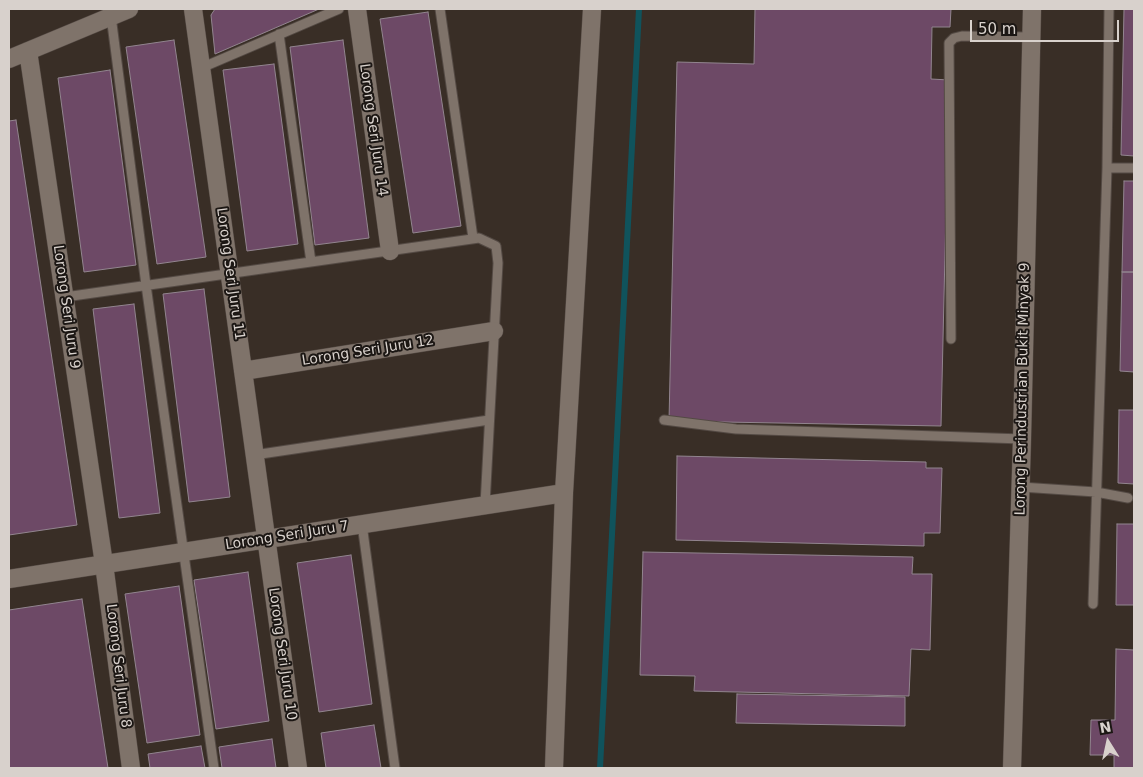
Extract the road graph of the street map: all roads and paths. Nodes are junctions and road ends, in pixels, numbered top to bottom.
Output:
1 (129, 9) edge
2 (193, 9) edge
3 (339, 9) edge
4 (357, 9) edge
5 (440, 9) edge
6 (592, 9) edge
7 (1032, 9) edge
8 (1109, 9) edge
9 (111, 16) junction
10 (279, 34) junction
11 (1031, 37) junction
12 (28, 51) junction
13 (9, 59) edge
14 (201, 68) junction
15 (1106, 168) junction
16 (1134, 168) edge
17 (473, 238) junction
18 (390, 251) junction
19 (311, 262) junction
20 (230, 273) junction
21 (146, 285) junction
22 (65, 297) junction
23 (494, 331) junction
24 (951, 340) dead end
25 (243, 371) junction
26 (489, 420) junction
27 (664, 420) dead end
28 (1022, 439) junction
29 (254, 455) junction
30 (1021, 487) junction
31 (1096, 492) junction
32 (564, 493) junction
33 (1128, 498) dead end
34 (485, 505) junction
35 (362, 524) junction
36 (266, 539) junction
37 (184, 552) junction
38 (104, 564) junction
39 (9, 579) edge
40 (1093, 604) dead end
41 (131, 768) edge
42 (214, 768) edge
43 (298, 768) edge
44 (395, 768) edge
45 (554, 768) edge
46 (1012, 768) edge

1 - 9 street
2 - 14 street, Lorong Seri Juru 11
3 - 10 lane
4 - 18 street, Lorong Seri Juru 14
5 - 17 lane
6 - 32 street
7 - 11 street, Lorong Perindustrian Bukit Minyak 9
8 - 15 lane
9 - 12 street
9 - 21 lane
10 - 14 lane
10 - 19 lane
11 - 24 lane
11 - 28 street, Lorong Perindustrian Bukit Minyak 9
12 - 13 street
12 - 22 street, Lorong Seri Juru 9
14 - 20 street, Lorong Seri Juru 11
15 - 16 lane
15 - 31 lane
17 - 18 lane
17 - 23 lane
18 - 19 lane
19 - 20 lane
20 - 21 lane
20 - 25 street, Lorong Seri Juru 11
21 - 22 lane
21 - 37 lane
22 - 38 street, Lorong Seri Juru 9
23 - 25 street, Lorong Seri Juru 12
23 - 26 lane
25 - 29 street, Lorong Seri Juru 11
26 - 29 lane
26 - 34 lane
27 - 28 lane
28 - 30 street, Lorong Perindustrian Bukit Minyak 9
29 - 36 street, Lorong Seri Juru 11
30 - 31 lane
30 - 46 street, Lorong Perindustrian Bukit Minyak 9
31 - 33 lane
31 - 40 lane
32 - 34 street, Lorong Seri Juru 7
32 - 45 street
34 - 35 street, Lorong Seri Juru 7
35 - 36 street, Lorong Seri Juru 7
35 - 44 lane
36 - 37 street, Lorong Seri Juru 7
36 - 43 street, Lorong Seri Juru 10
37 - 38 street, Lorong Seri Juru 7
37 - 42 lane
38 - 39 street, Lorong Seri Juru 7
38 - 41 street, Lorong Seri Juru 8

